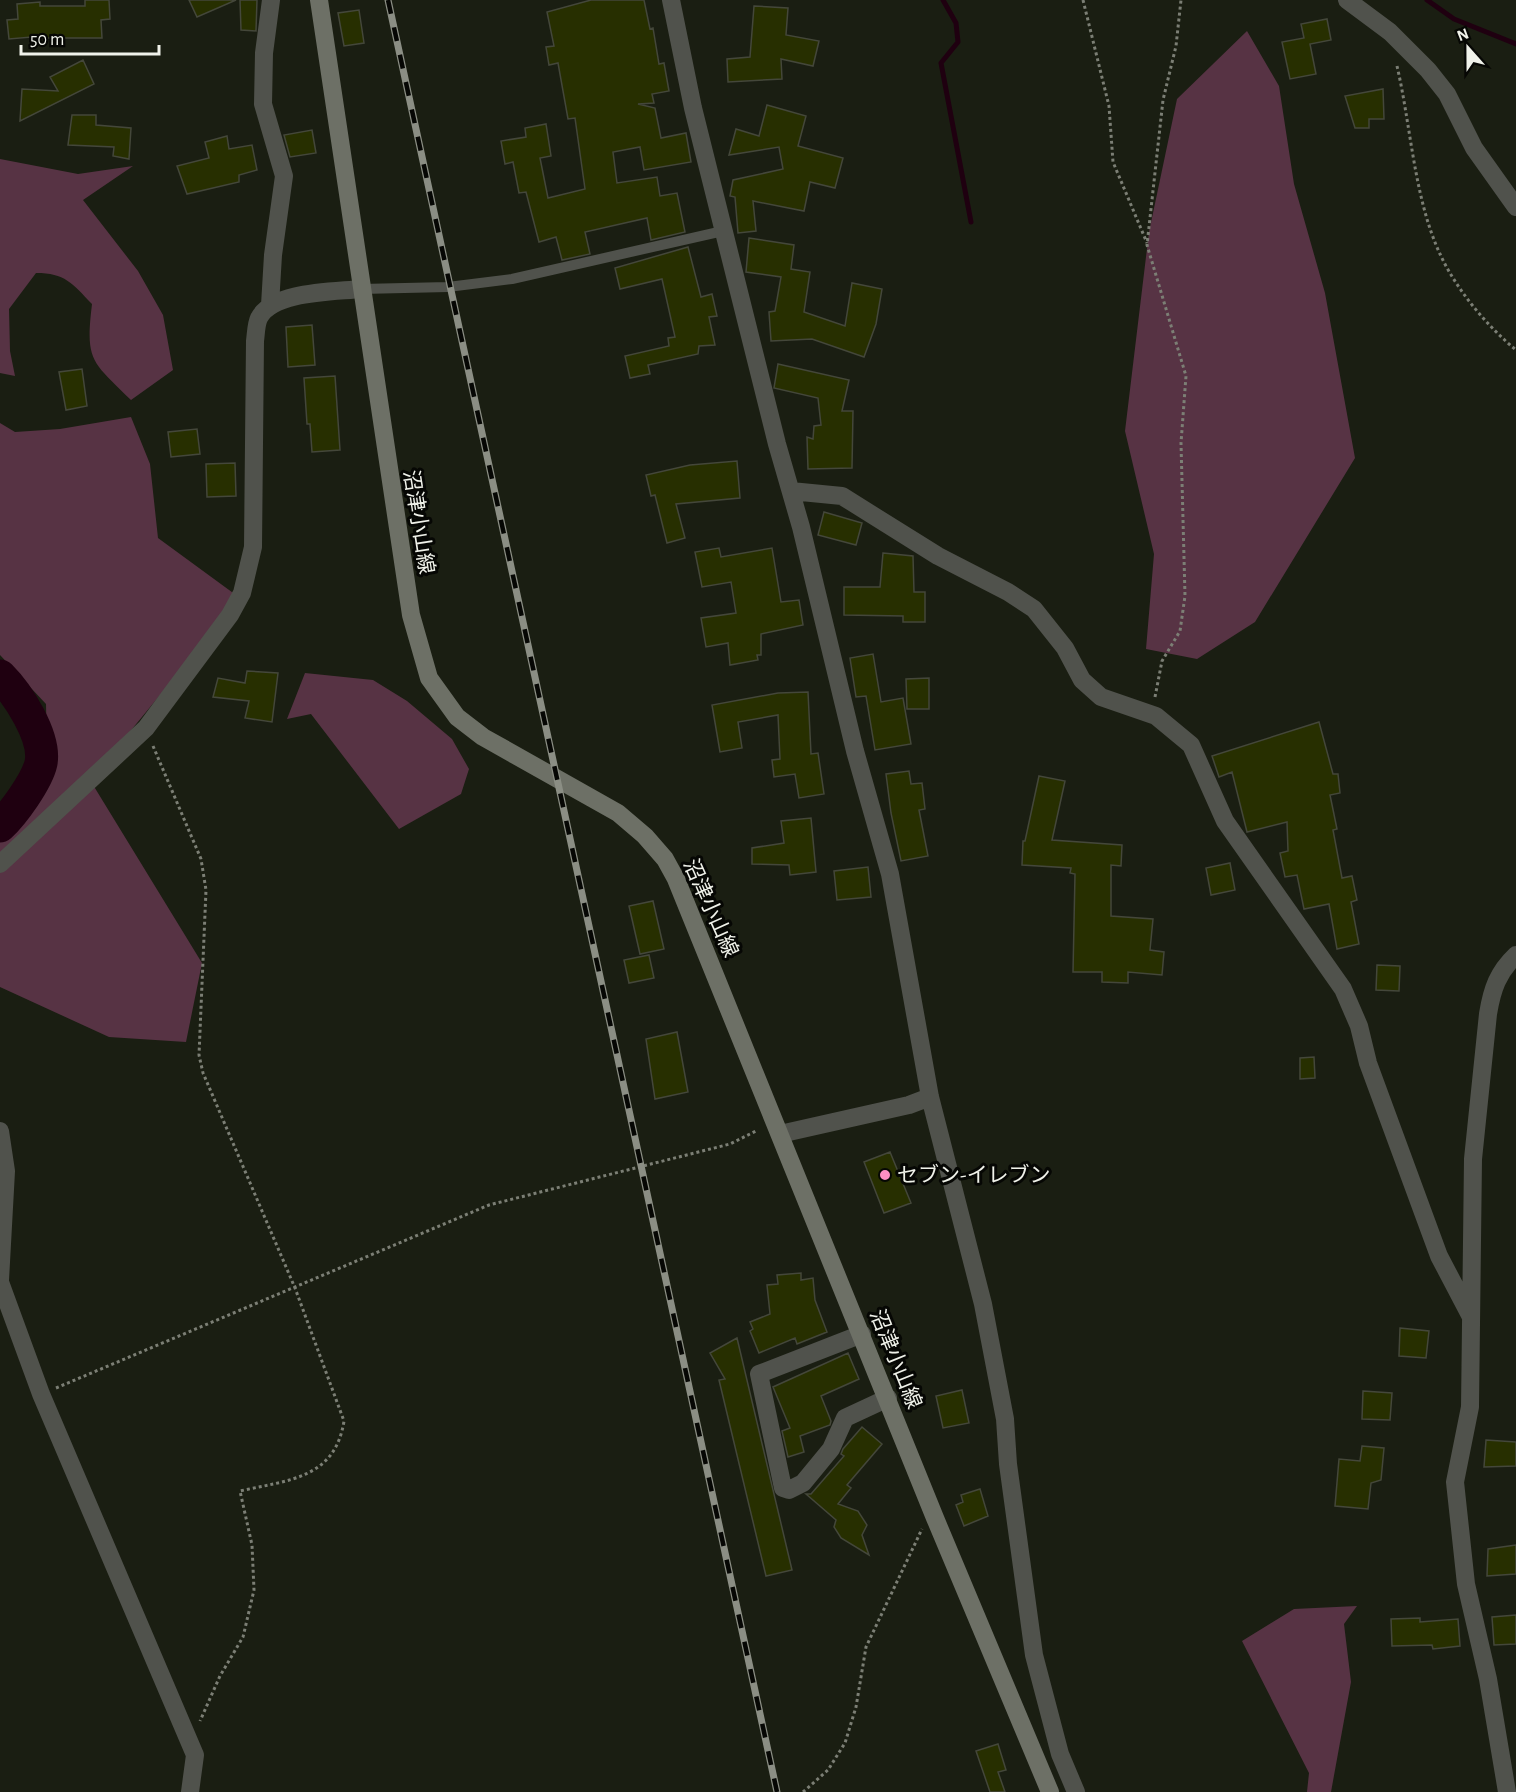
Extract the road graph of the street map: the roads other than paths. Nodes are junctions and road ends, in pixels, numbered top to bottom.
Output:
1 (271, 0) edge
2 (319, 0) edge
3 (670, 0) edge
4 (1347, 0) edge
5 (1516, 207) edge
6 (723, 231) junction
7 (361, 290) junction
8 (270, 305) junction
9 (791, 491) junction
10 (0, 864) edge
11 (1516, 955) edge
12 (930, 1097) junction
13 (778, 1127) junction
14 (0, 1131) edge
15 (0, 1281) edge
16 (1471, 1317) junction
17 (862, 1334) junction
18 (888, 1398) junction
19 (1060, 1754) junction
20 (1037, 1759) junction
21 (190, 1792) edge
22 (1050, 1792) edge
23 (1076, 1792) edge
24 (1506, 1792) edge

1 - 8 street
2 - 7 main road, 沼津小山線
3 - 6 street
4 - 5 street
6 - 7 lane
6 - 9 street
7 - 8 street
7 - 13 main road, 沼津小山線
8 - 10 street
9 - 12 street
9 - 16 street
11 - 16 street
12 - 13 street
12 - 19 street
13 - 17 main road, 沼津小山線
14 - 15 street
15 - 21 street
16 - 24 street
17 - 18 main road, 沼津小山線
17 - 18 street
18 - 20 main road, 沼津小山線
19 - 20 street
19 - 23 street
20 - 22 main road, 沼津小山線

